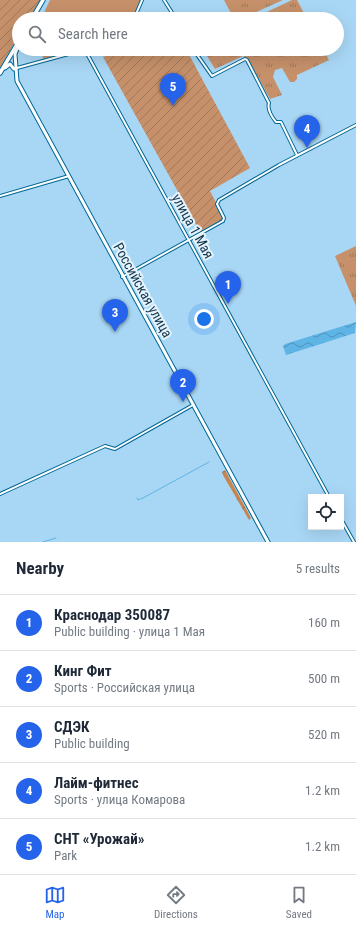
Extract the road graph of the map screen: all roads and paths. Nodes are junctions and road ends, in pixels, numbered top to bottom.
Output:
1 (44, 0) edge
2 (142, 0) edge
3 (164, 0) edge
4 (37, 12) edge
5 (137, 12) edge
6 (172, 12) edge
7 (12, 55) edge
8 (12, 56) edge
9 (14, 56) edge
10 (15, 56) edge
11 (62, 56) edge
12 (90, 56) edge
13 (197, 56) edge
14 (15, 61) junction
15 (23, 67) junction
16 (5, 68) junction
17 (14, 68) junction
18 (0, 75) edge
19 (356, 125) edge
20 (298, 155) junction
21 (68, 176) junction
22 (0, 196) edge
23 (189, 240) junction
24 (122, 276) junction
25 (192, 406) junction
26 (0, 494) edge
27 (327, 494) edge
28 (344, 524) edge
29 (268, 542) edge
30 (354, 542) edge

1 - 4 highway
2 - 5 street
3 - 6 street
7 - 18 highway
8 - 16 highway
9 - 17 main road
10 - 14 main road, Российская улица
11 - 15 street
12 - 23 street, улица 1 Мая
13 - 20 street
14 - 15 street
14 - 17 main road, Российская улица
15 - 17 street
16 - 17 main road
16 - 18 highway
17 - 21 main road, Российская улица
19 - 20 street
20 - 23 street
21 - 22 street
21 - 24 main road, Российская улица
23 - 24 street
23 - 27 street, улица 1 Мая
24 - 25 main road, Российская улица
25 - 26 street
25 - 29 main road, Российская улица
28 - 30 street

